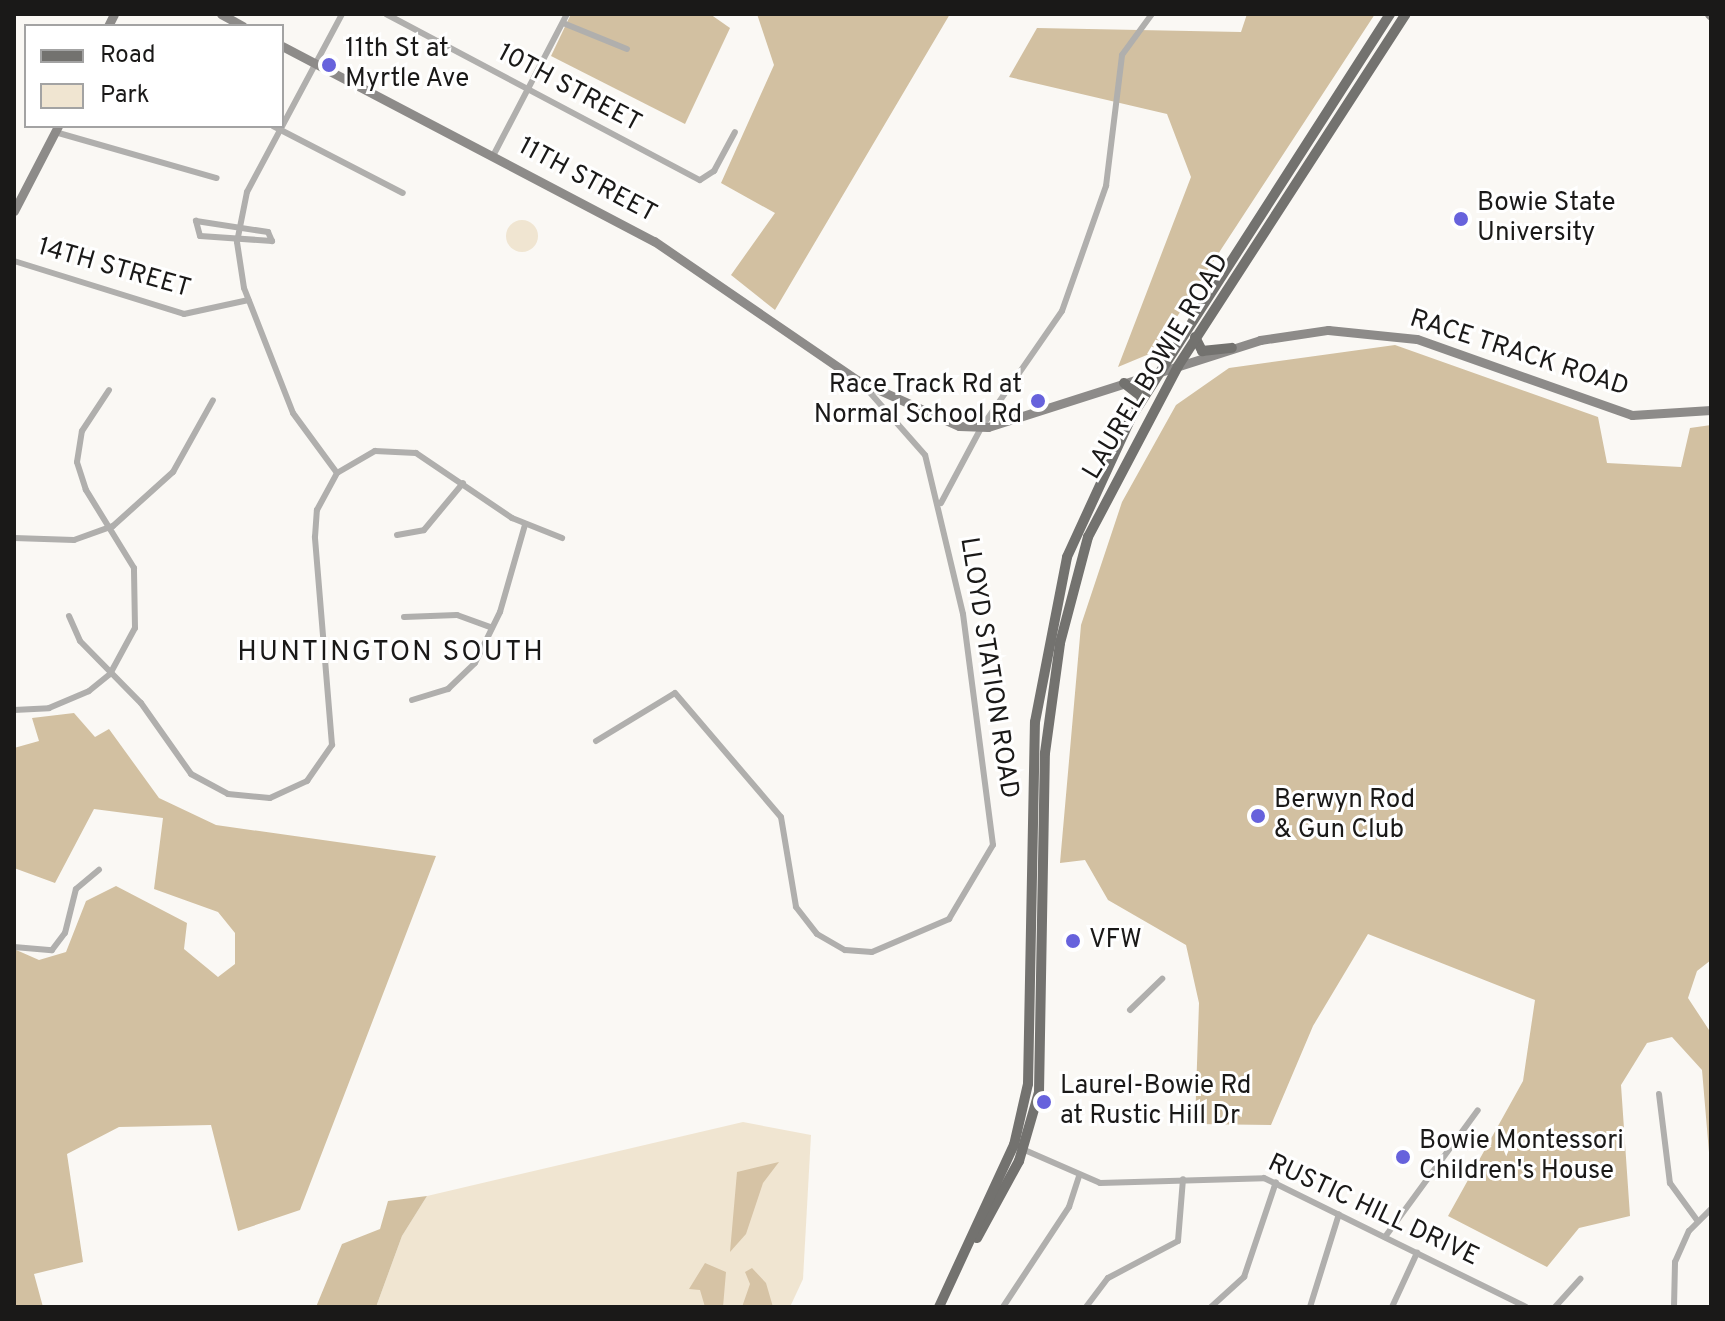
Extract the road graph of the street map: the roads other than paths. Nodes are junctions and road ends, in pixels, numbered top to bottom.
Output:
1 (221, 14) edge
2 (342, 14) edge
3 (386, 14) edge
4 (567, 14) edge
5 (1152, 14) edge
6 (1390, 14) edge
7 (1406, 14) edge
8 (563, 23) junction
9 (239, 24) edge
10 (284, 47) edge
11 (627, 49) dead end
12 (315, 63) junction
13 (528, 91) junction
14 (284, 115) edge
15 (276, 128) edge
16 (57, 129) edge
17 (735, 132) dead end
18 (493, 156) junction
19 (217, 178) dead end
20 (403, 193) dead end
21 (14, 211) edge
22 (238, 227) junction
23 (237, 242) junction
24 (14, 261) edge
25 (249, 300) junction
26 (1195, 337) junction
27 (1232, 348) junction
28 (1178, 366) junction
29 (1159, 372) junction
30 (857, 380) junction
31 (1124, 383) junction
32 (109, 390) dead end
33 (1143, 398) junction
34 (213, 400) dead end
35 (1711, 410) edge
36 (981, 428) junction
37 (337, 473) junction
38 (463, 483) junction
39 (941, 501) junction
40 (525, 525) junction
41 (113, 526) junction
42 (397, 535) dead end
43 (14, 538) edge
44 (562, 538) dead end
45 (69, 616) dead end
46 (404, 617) dead end
47 (492, 628) junction
48 (110, 674) junction
49 (412, 700) dead end
50 (14, 710) edge
51 (596, 741) dead end
52 (99, 870) dead end
53 (14, 947) edge
54 (1162, 979) dead end
55 (1130, 1010) dead end
56 (1659, 1094) dead end
57 (1478, 1110) dead end
58 (1019, 1147) junction
59 (1079, 1177) junction
60 (1183, 1179) junction
61 (1276, 1182) junction
62 (1711, 1209) edge
63 (1339, 1214) junction
64 (1697, 1220) junction
65 (1385, 1237) junction
66 (1417, 1253) junction
67 (1580, 1279) dead end
68 (939, 1307) edge
69 (1003, 1307) edge
70 (1086, 1307) edge
71 (1211, 1307) edge
72 (1310, 1307) edge
73 (1392, 1307) edge
74 (1526, 1307) edge
75 (1555, 1307) edge
76 (1674, 1307) edge

1 - 9 main road
2 - 12 street
3 - 13 street, 10TH STREET
4 - 8 street
5 - 36 street
6 - 29 main road, LAUREL BOWIE ROAD
7 - 26 main road, LAUREL BOWIE ROAD
8 - 11 street
8 - 13 street
10 - 12 main road, 11TH STREET
12 - 14 street
12 - 18 main road, 11TH STREET
13 - 17 street, 10TH STREET
13 - 18 street
15 - 20 street
15 - 22 street
16 - 19 street
16 - 21 main road
18 - 30 main road, 11TH STREET
22 - 23 street
22 - 23 street
22 - 23 street
23 - 25 street
24 - 25 street, 14TH STREET
25 - 37 street
26 - 27 main road
26 - 28 main road, LAUREL BOWIE ROAD
27 - 28 main road, RACE TRACK ROAD
27 - 35 main road, RACE TRACK ROAD
28 - 29 main road, RACE TRACK ROAD
28 - 58 main road, LAUREL BOWIE ROAD
29 - 31 main road, RACE TRACK ROAD
29 - 33 main road, LAUREL BOWIE ROAD
30 - 36 main road, RACE TRACK ROAD
30 - 39 street, LLOYD STATION ROAD
31 - 33 main road
31 - 36 main road, RACE TRACK ROAD
32 - 41 street
33 - 58 main road, LAUREL BOWIE ROAD
34 - 41 street
36 - 39 street
37 - 38 street
37 - 48 street
38 - 40 street
38 - 42 street
39 - 51 street, LLOYD STATION ROAD
40 - 44 street
40 - 47 street
41 - 43 street
41 - 48 street
45 - 48 street
46 - 47 street
47 - 49 street
48 - 50 street
52 - 53 street
54 - 55 street
56 - 64 street
57 - 65 street
58 - 59 street, RUSTIC HILL DRIVE
58 - 68 main road, LAUREL BOWIE ROAD
59 - 60 street, RUSTIC HILL DRIVE
59 - 69 street
60 - 61 street, RUSTIC HILL DRIVE
60 - 70 street
61 - 63 street, RUSTIC HILL DRIVE
61 - 71 street
62 - 64 street
63 - 65 street, RUSTIC HILL DRIVE
63 - 72 street
64 - 76 street
65 - 66 street, RUSTIC HILL DRIVE
66 - 73 street
66 - 74 street, RUSTIC HILL DRIVE
67 - 75 street

